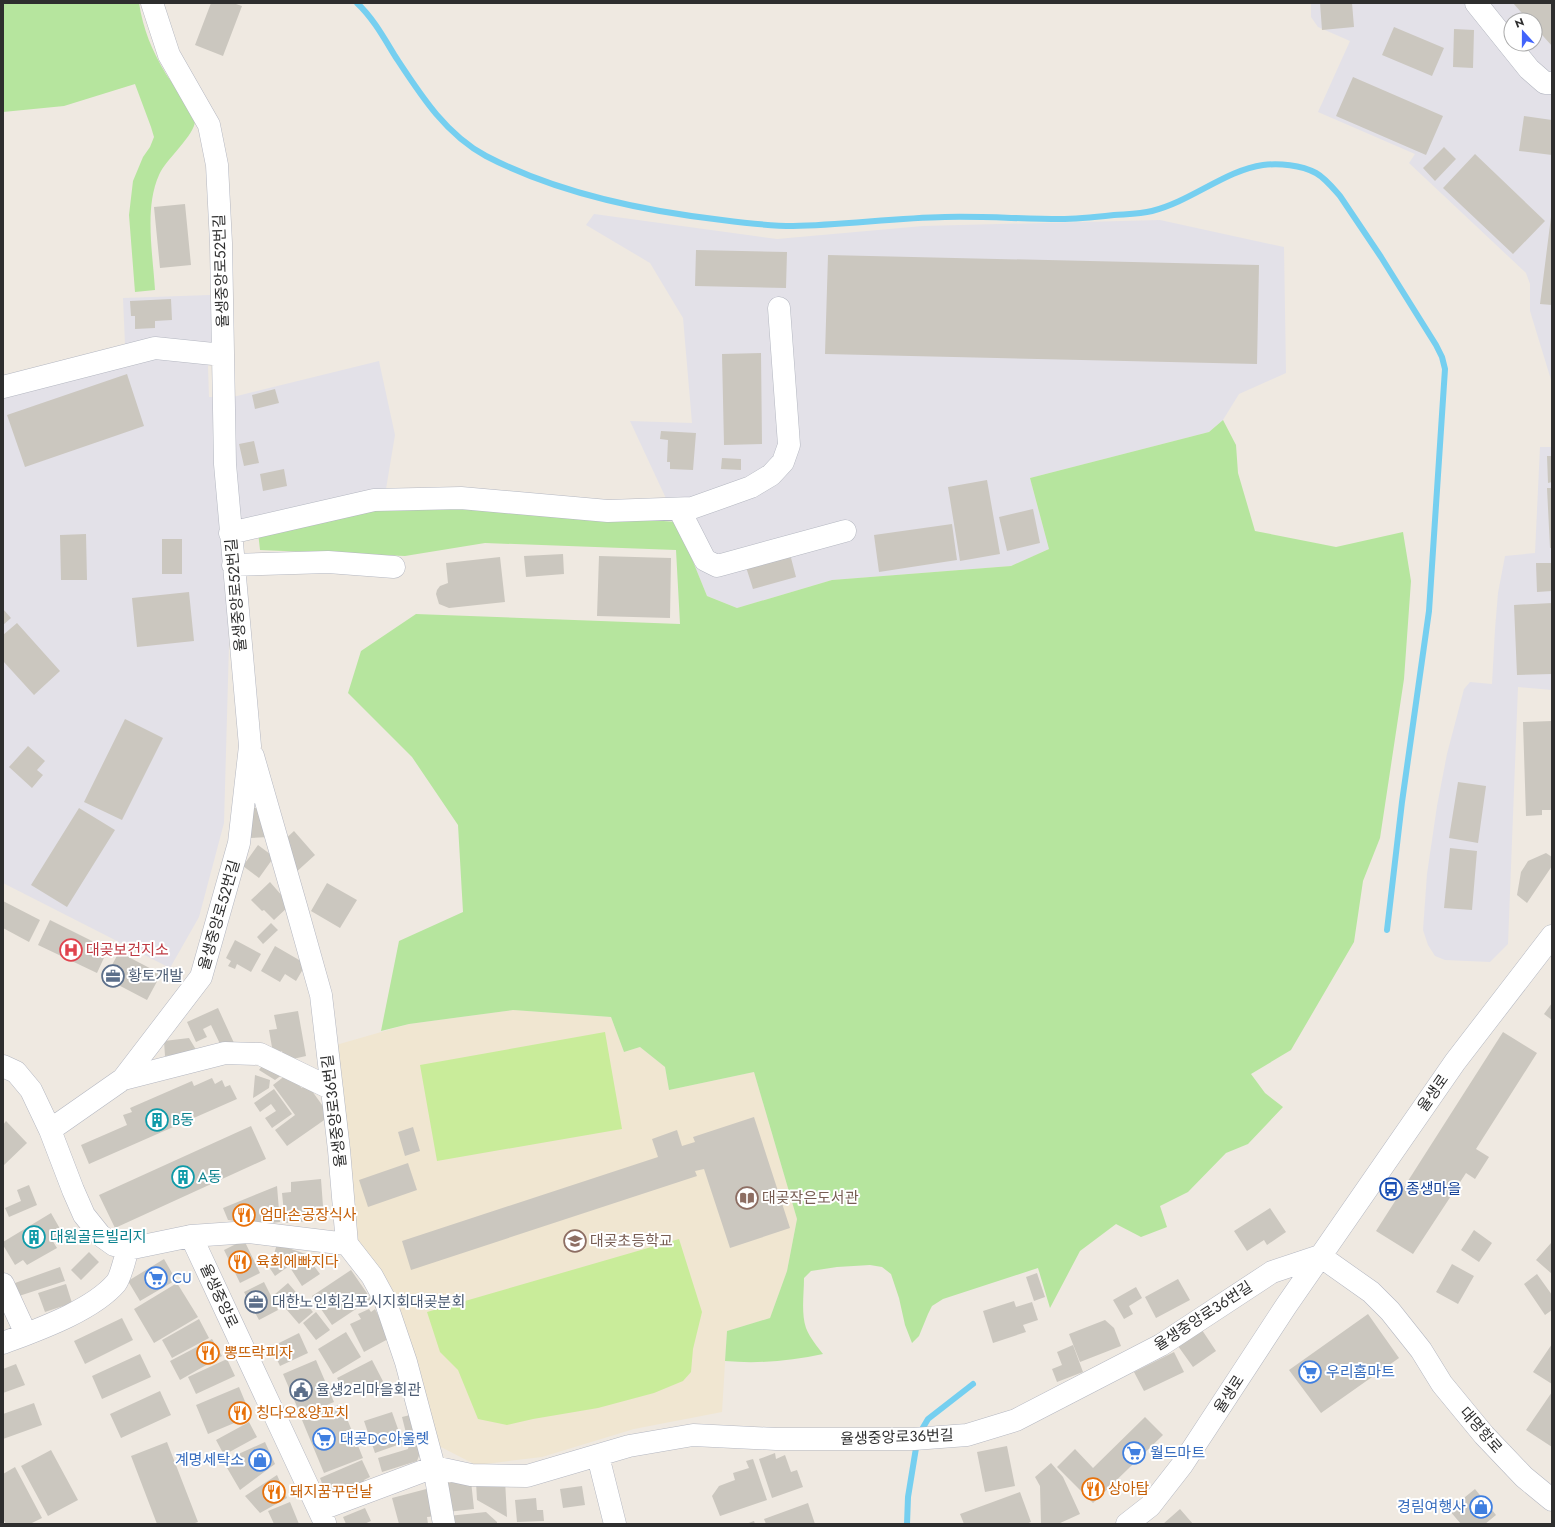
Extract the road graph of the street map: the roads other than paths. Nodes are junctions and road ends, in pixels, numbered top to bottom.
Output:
1 (152, 3) edge
2 (1476, 3) edge
3 (1552, 83) edge
4 (779, 308) dead end
5 (223, 355) junction
6 (3, 387) edge
7 (679, 509) junction
8 (845, 531) dead end
9 (230, 533) junction
10 (233, 564) junction
11 (394, 567) dead end
12 (250, 746) junction
13 (1552, 936) edge
14 (3, 1066) edge
15 (123, 1079) junction
16 (332, 1089) junction
17 (50, 1130) junction
18 (191, 1236) junction
19 (347, 1244) junction
20 (128, 1249) junction
21 (1320, 1256) junction
22 (3, 1284) edge
23 (26, 1334) junction
24 (3, 1343) edge
25 (598, 1456) junction
26 (434, 1467) junction
27 (1552, 1500) edge
28 (322, 1517) edge
29 (444, 1524) edge
30 (614, 1524) edge
31 (1127, 1524) edge

1 - 5 street, 율생중앙로52번길
2 - 3 street
4 - 7 street
5 - 6 street
5 - 9 street, 율생중앙로52번길
7 - 8 street
7 - 9 street
9 - 10 street, 율생중앙로52번길
10 - 11 street
10 - 12 street, 율생중앙로52번길
12 - 15 street, 율생중앙로52번길
12 - 16 street, 율생중앙로36번길
13 - 21 street, 율생로
14 - 17 street
15 - 16 street
15 - 17 street, 율생중앙로52번길
16 - 19 street, 율생중앙로36번길
17 - 20 street
18 - 19 street
18 - 20 street
18 - 28 street, 율생중앙로
19 - 26 street
20 - 23 street
21 - 25 street, 율생중앙로36번길
21 - 27 street, 대명항로
21 - 31 street, 율생로
22 - 23 street
23 - 24 street
25 - 26 street, 율생중앙로36번길
25 - 30 street
26 - 28 street
26 - 29 street

